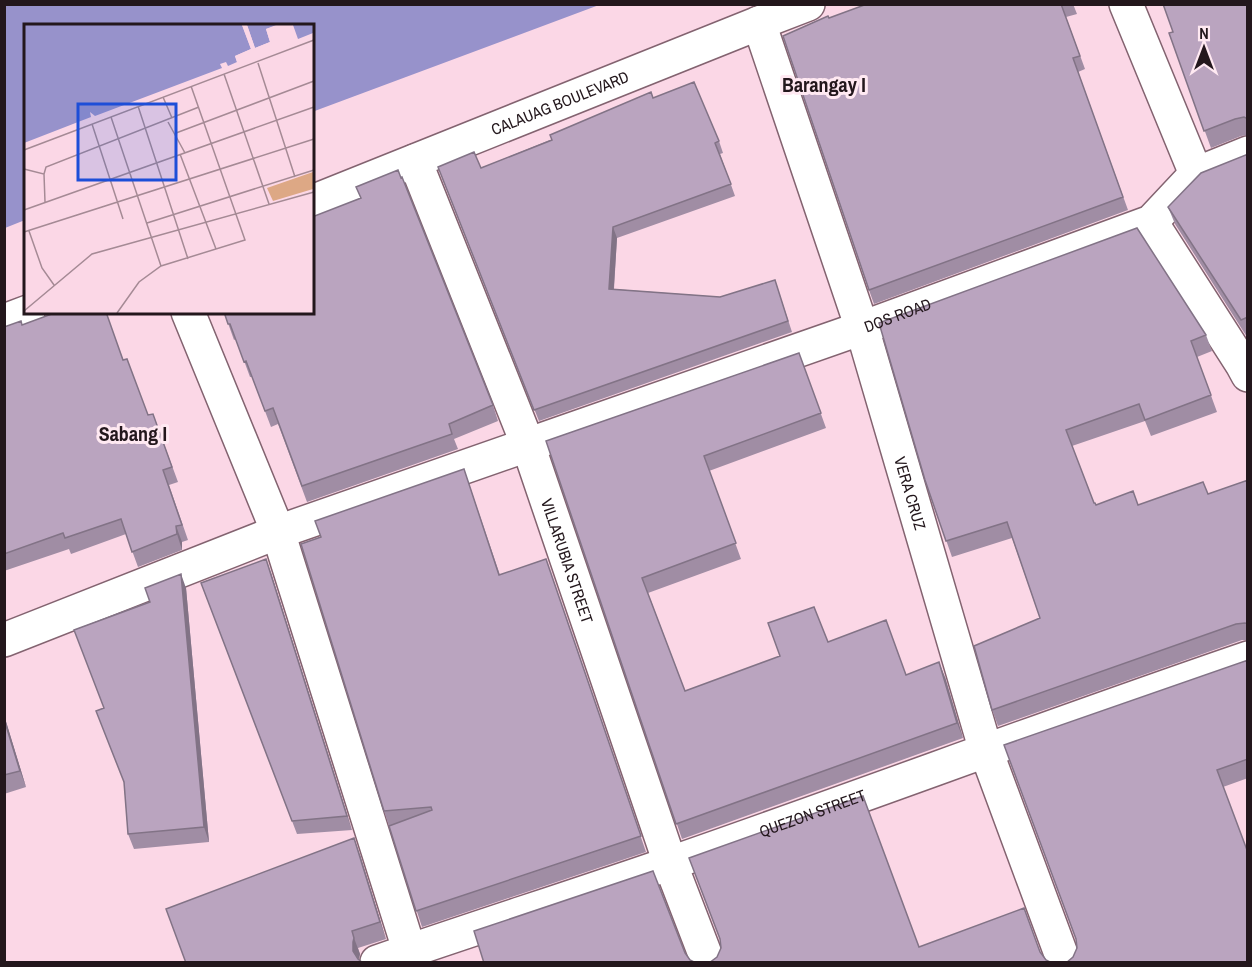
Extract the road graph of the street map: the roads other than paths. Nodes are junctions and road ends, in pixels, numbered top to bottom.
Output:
1 (808, 4) edge
2 (1126, 4) edge
3 (759, 23) junction
4 (1248, 153) edge
5 (415, 161) junction
6 (1196, 174) junction
7 (314, 200) edge
8 (1151, 222) junction
9 (24, 314) edge
10 (189, 314) edge
11 (4, 321) edge
12 (862, 328) junction
13 (1246, 367) edge
14 (528, 445) junction
15 (278, 532) junction
16 (4, 640) edge
17 (1248, 658) edge
18 (986, 751) junction
19 (670, 863) junction
20 (411, 957) edge
21 (377, 963) edge
22 (708, 963) edge
23 (1064, 963) edge

1 - 3 street, CALAUAG BOULEVARD
2 - 6 street
3 - 5 street, CALAUAG BOULEVARD
3 - 12 street, VERA CRUZ
4 - 6 street, DOS ROAD
5 - 7 street, CALAUAG BOULEVARD
5 - 14 street, VILLARUBIA STREET
6 - 8 street, DOS ROAD
8 - 12 street, DOS ROAD
8 - 13 street
9 - 11 street
10 - 15 street
12 - 14 street, DOS ROAD
12 - 18 street, VERA CRUZ
14 - 15 street, DOS ROAD
14 - 19 street, VILLARUBIA STREET
15 - 16 street, DOS ROAD
15 - 20 street
17 - 18 street, QUEZON STREET
18 - 19 street, QUEZON STREET
18 - 23 street, VERA CRUZ
19 - 20 street, QUEZON STREET
19 - 22 street, VILLARUBIA STREET
20 - 21 street, QUEZON STREET

